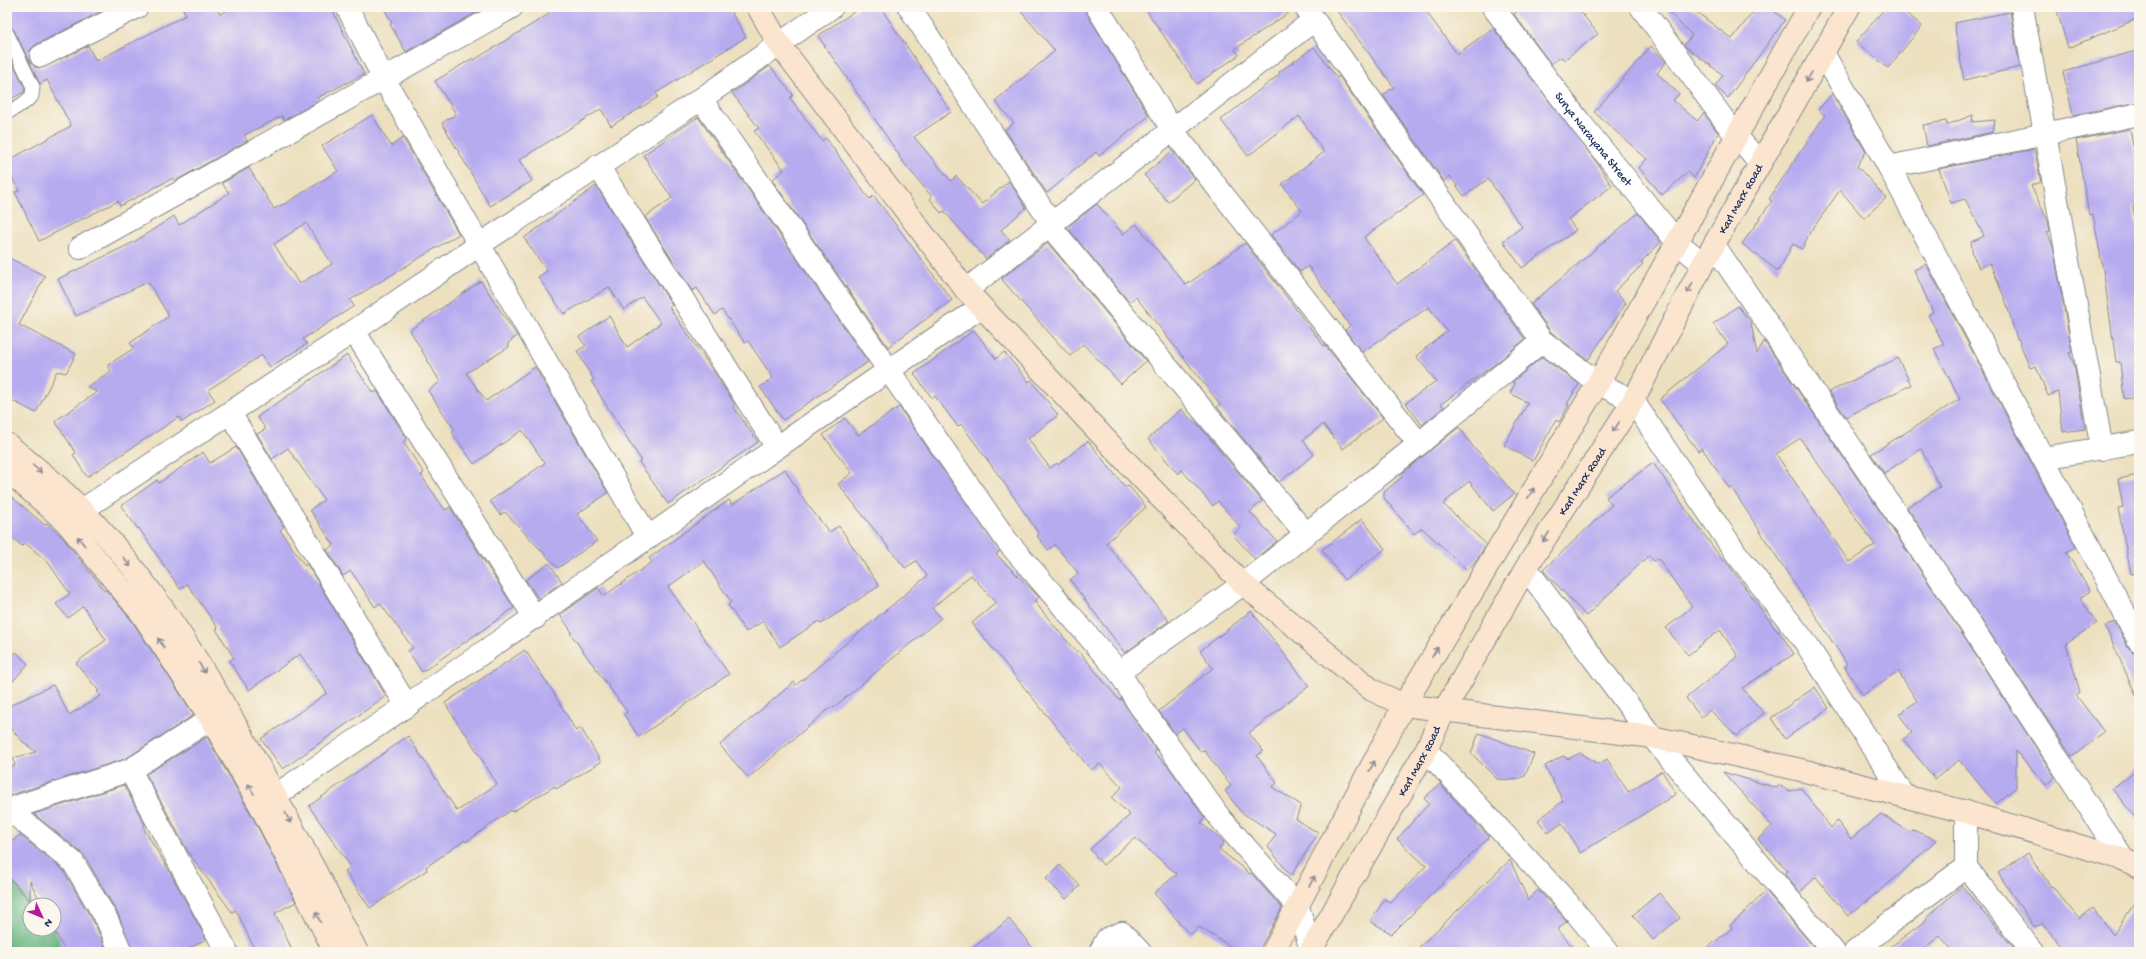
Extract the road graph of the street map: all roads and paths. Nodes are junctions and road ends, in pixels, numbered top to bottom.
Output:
1 (137, 7) edge
2 (347, 7) edge
3 (512, 7) edge
4 (758, 7) edge
5 (832, 7) edge
6 (909, 7) edge
7 (1097, 7) edge
8 (1493, 7) edge
9 (1641, 7) edge
10 (1809, 7) edge
11 (1850, 7) edge
12 (2022, 7) edge
13 (1310, 14) edge
14 (7, 33) edge
15 (779, 44) junction
16 (1823, 54) junction
17 (41, 56) dead end
18 (384, 79) junction
19 (701, 99) junction
20 (7, 112) edge
21 (2139, 114) edge
22 (1173, 130) junction
23 (2044, 133) junction
24 (1736, 136) junction
25 (1760, 163) junction
26 (598, 166) junction
27 (1889, 167) junction
28 (1052, 224) junction
29 (1677, 242) junction
30 (479, 245) junction
31 (80, 248) dead end
32 (1708, 254) junction
33 (966, 290) junction
34 (981, 307) junction
35 (354, 331) junction
36 (1542, 341) junction
37 (888, 370) junction
38 (1598, 383) junction
39 (1633, 402) junction
40 (230, 413) junction
41 (2139, 442) edge
42 (7, 444) edge
43 (1419, 444) junction
44 (777, 447) junction
45 (2102, 449) junction
46 (2044, 458) junction
47 (7, 470) edge
48 (74, 516) junction
49 (1306, 534) junction
50 (648, 538) junction
51 (1526, 568) junction
52 (1243, 584) junction
53 (535, 618) junction
54 (2139, 641) edge
55 (1119, 672) junction
56 (1404, 705) junction
57 (407, 706) junction
58 (1445, 709) junction
59 (211, 719) junction
60 (1652, 736) junction
61 (1426, 750) junction
62 (130, 770) junction
63 (276, 795) junction
64 (1905, 796) junction
65 (8, 809) edge
66 (1966, 812) junction
67 (2131, 863) edge
68 (1966, 867) junction
69 (1298, 907) junction
70 (1312, 951) edge
71 (121, 952) edge
72 (227, 952) edge
73 (335, 952) edge
74 (357, 952) edge
75 (1100, 952) edge
76 (1140, 952) edge
77 (1273, 952) edge
78 (1608, 952) edge
79 (1834, 952) edge
80 (1855, 952) edge
81 (2033, 952) edge

1 - 17 street
2 - 18 street
3 - 18 street
4 - 15 street
5 - 15 street
6 - 28 street
7 - 22 street
8 - 29 street, Surya Narayana Street
9 - 24 street
10 - 24 street
11 - 16 street, Karl Marx Road
12 - 23 street
13 - 22 street
13 - 36 street
14 - 20 lane
15 - 19 street
15 - 33 street
16 -> 25 street, Karl Marx Road
16 - 27 street
18 - 30 street
18 - 31 street
19 - 26 street
19 - 37 street
21 - 23 street
22 - 28 street
22 - 43 street
23 - 27 street
23 - 45 street
24 - 25 street
24 - 29 street
25 - 32 street, Karl Marx Road
26 - 30 street
26 - 44 street
27 - 46 street
28 - 33 street
28 - 49 street
29 - 32 street, Surya Narayana Street
29 - 38 street
30 - 35 street
30 - 50 street
32 -> 39 street, Karl Marx Road
32 - 67 street, Surya Narayana Street
33 - 34 street
34 - 37 street
34 - 52 street
35 - 40 street
35 - 53 street
36 - 38 street
36 - 43 street
37 - 44 street
37 - 55 street
38 - 39 street
56 -> 38 street
39 -> 51 street, Karl Marx Road
39 - 64 street
40 - 48 street
40 - 57 street
41 - 45 street
42 -> 48 street
43 - 49 street
44 - 50 street
45 - 46 street
46 - 54 street
47 - 48 street
59 -> 48 street
48 -> 63 street
49 - 52 street
50 - 53 street
51 - 58 street, Karl Marx Road
51 - 60 street
52 - 55 street
52 - 56 street
53 - 57 street
55 - 69 street
56 - 58 street
69 -> 56 street
57 - 63 street
58 - 60 street
58 - 61 street, Karl Marx Road
59 - 62 street
73 -> 59 street
60 - 64 street
60 - 79 street
61 - 70 street, Karl Marx Road
61 - 78 street
62 - 65 street
62 - 72 street
63 -> 74 street
64 - 66 street
65 - 71 street
66 - 67 street
66 - 68 street
68 - 80 street
68 - 81 street
69 - 70 street
69 - 77 street
75 - 76 street

